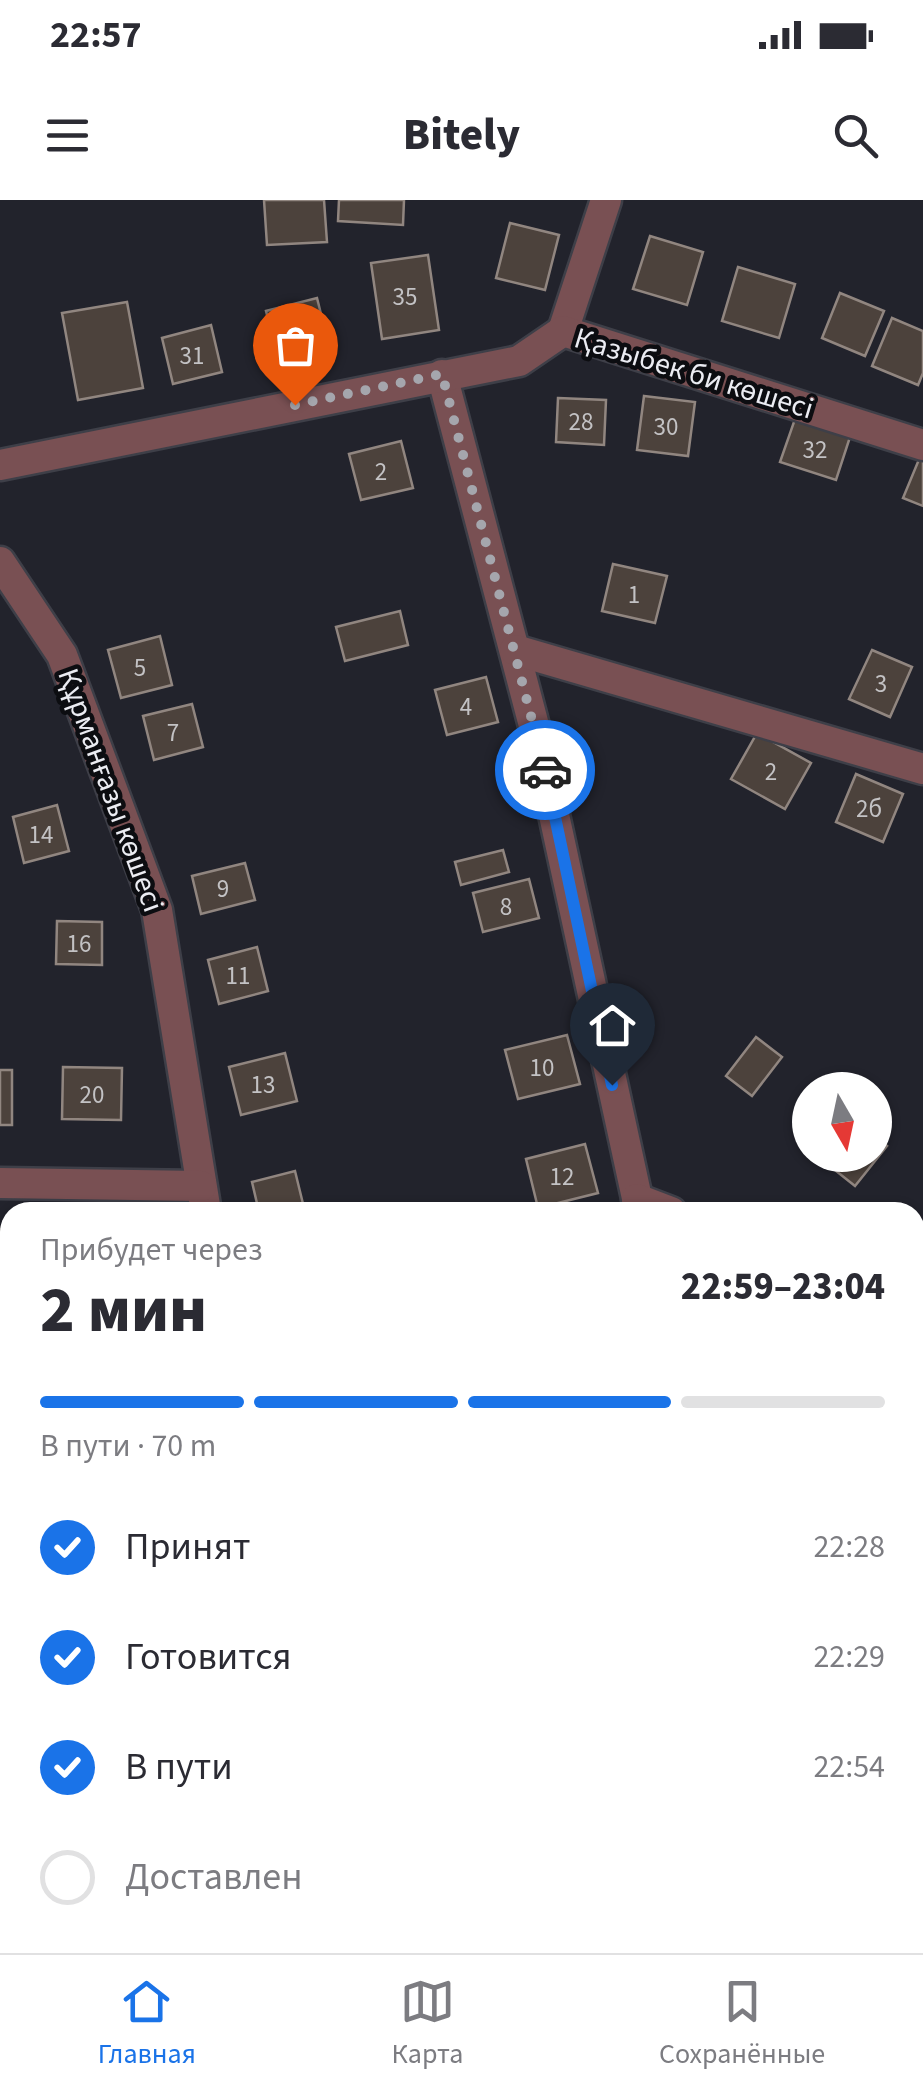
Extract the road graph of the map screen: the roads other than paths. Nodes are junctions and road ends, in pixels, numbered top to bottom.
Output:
1 (606, 200) edge
2 (563, 330) junction
3 (442, 374) junction
4 (923, 445) edge
5 (0, 465) edge
6 (0, 562) edge
7 (515, 650) junction
8 (923, 770) edge
9 (0, 1183) edge
10 (204, 1199) edge
11 (637, 1202) edge

1 - 2 street
2 - 3 street, Қазыбек би көшесі
2 - 4 street, Қазыбек би көшесі
3 - 5 street, Қазыбек би көшесі
3 - 7 street
6 - 10 street, Құрманғазы көшесі
7 - 8 street
7 - 11 street
9 - 10 street

